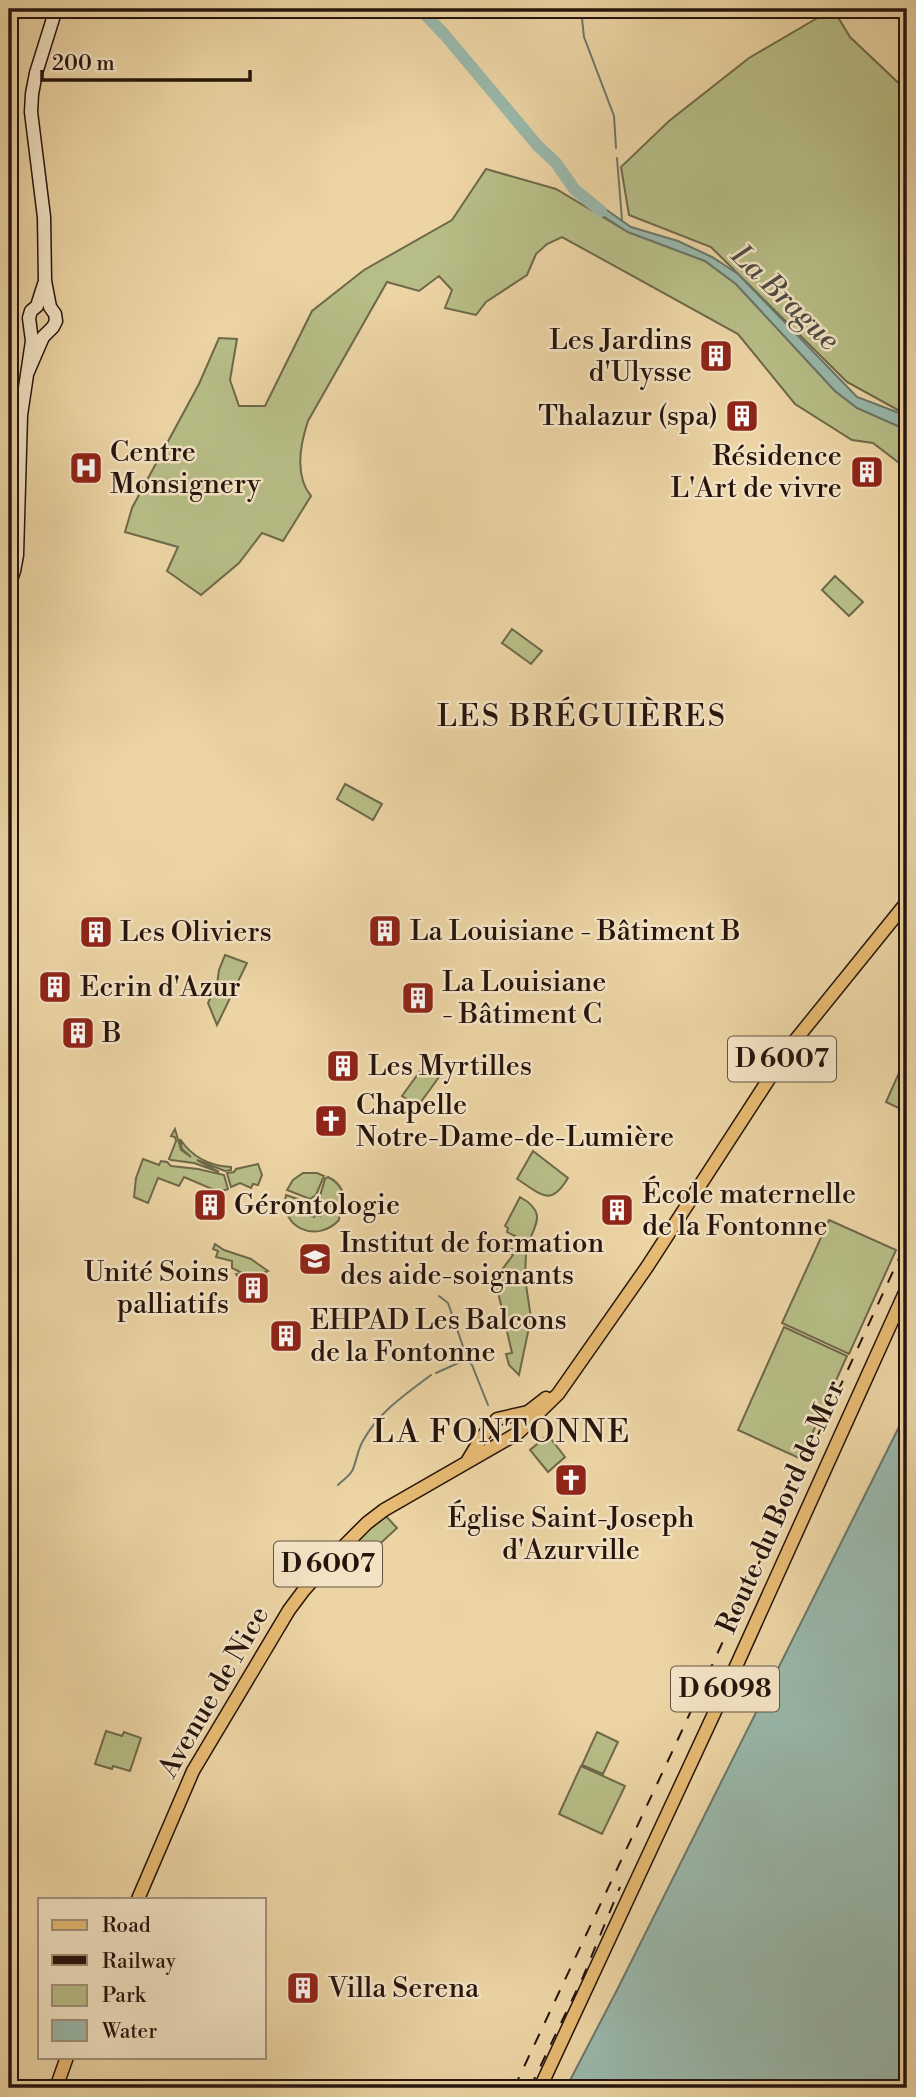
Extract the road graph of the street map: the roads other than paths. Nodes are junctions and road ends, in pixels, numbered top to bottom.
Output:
1 (56, 9) edge
2 (45, 281) junction
3 (37, 306) junction
4 (50, 307) junction
5 (31, 326) junction
6 (47, 331) junction
7 (27, 374) junction
8 (9, 586) edge
9 (907, 902) edge
10 (907, 1288) edge
11 (565, 1384) junction
12 (518, 1415) junction
13 (508, 1437) junction
14 (482, 1447) junction
15 (138, 1898) edge
16 (67, 2058) edge
17 (56, 2088) edge
18 (541, 2088) edge

1 - 2 street
2 - 3 street
2 - 4 street
3 - 4 street
3 - 5 street
4 - 6 street
5 - 6 street
5 - 7 street
6 - 7 street
7 - 8 street
9 - 11 main road, D 6007
10 - 18 main road, Route du Bord de Mer / D 6098
11 - 12 main road, D 6007
11 - 13 main road, Avenue de Nice / D 6007
12 - 13 main road
12 - 14 main road, D 6007
13 - 14 main road, Avenue de Nice / D 6007
14 - 15 main road, Avenue de Nice / D 6007
16 - 17 main road

